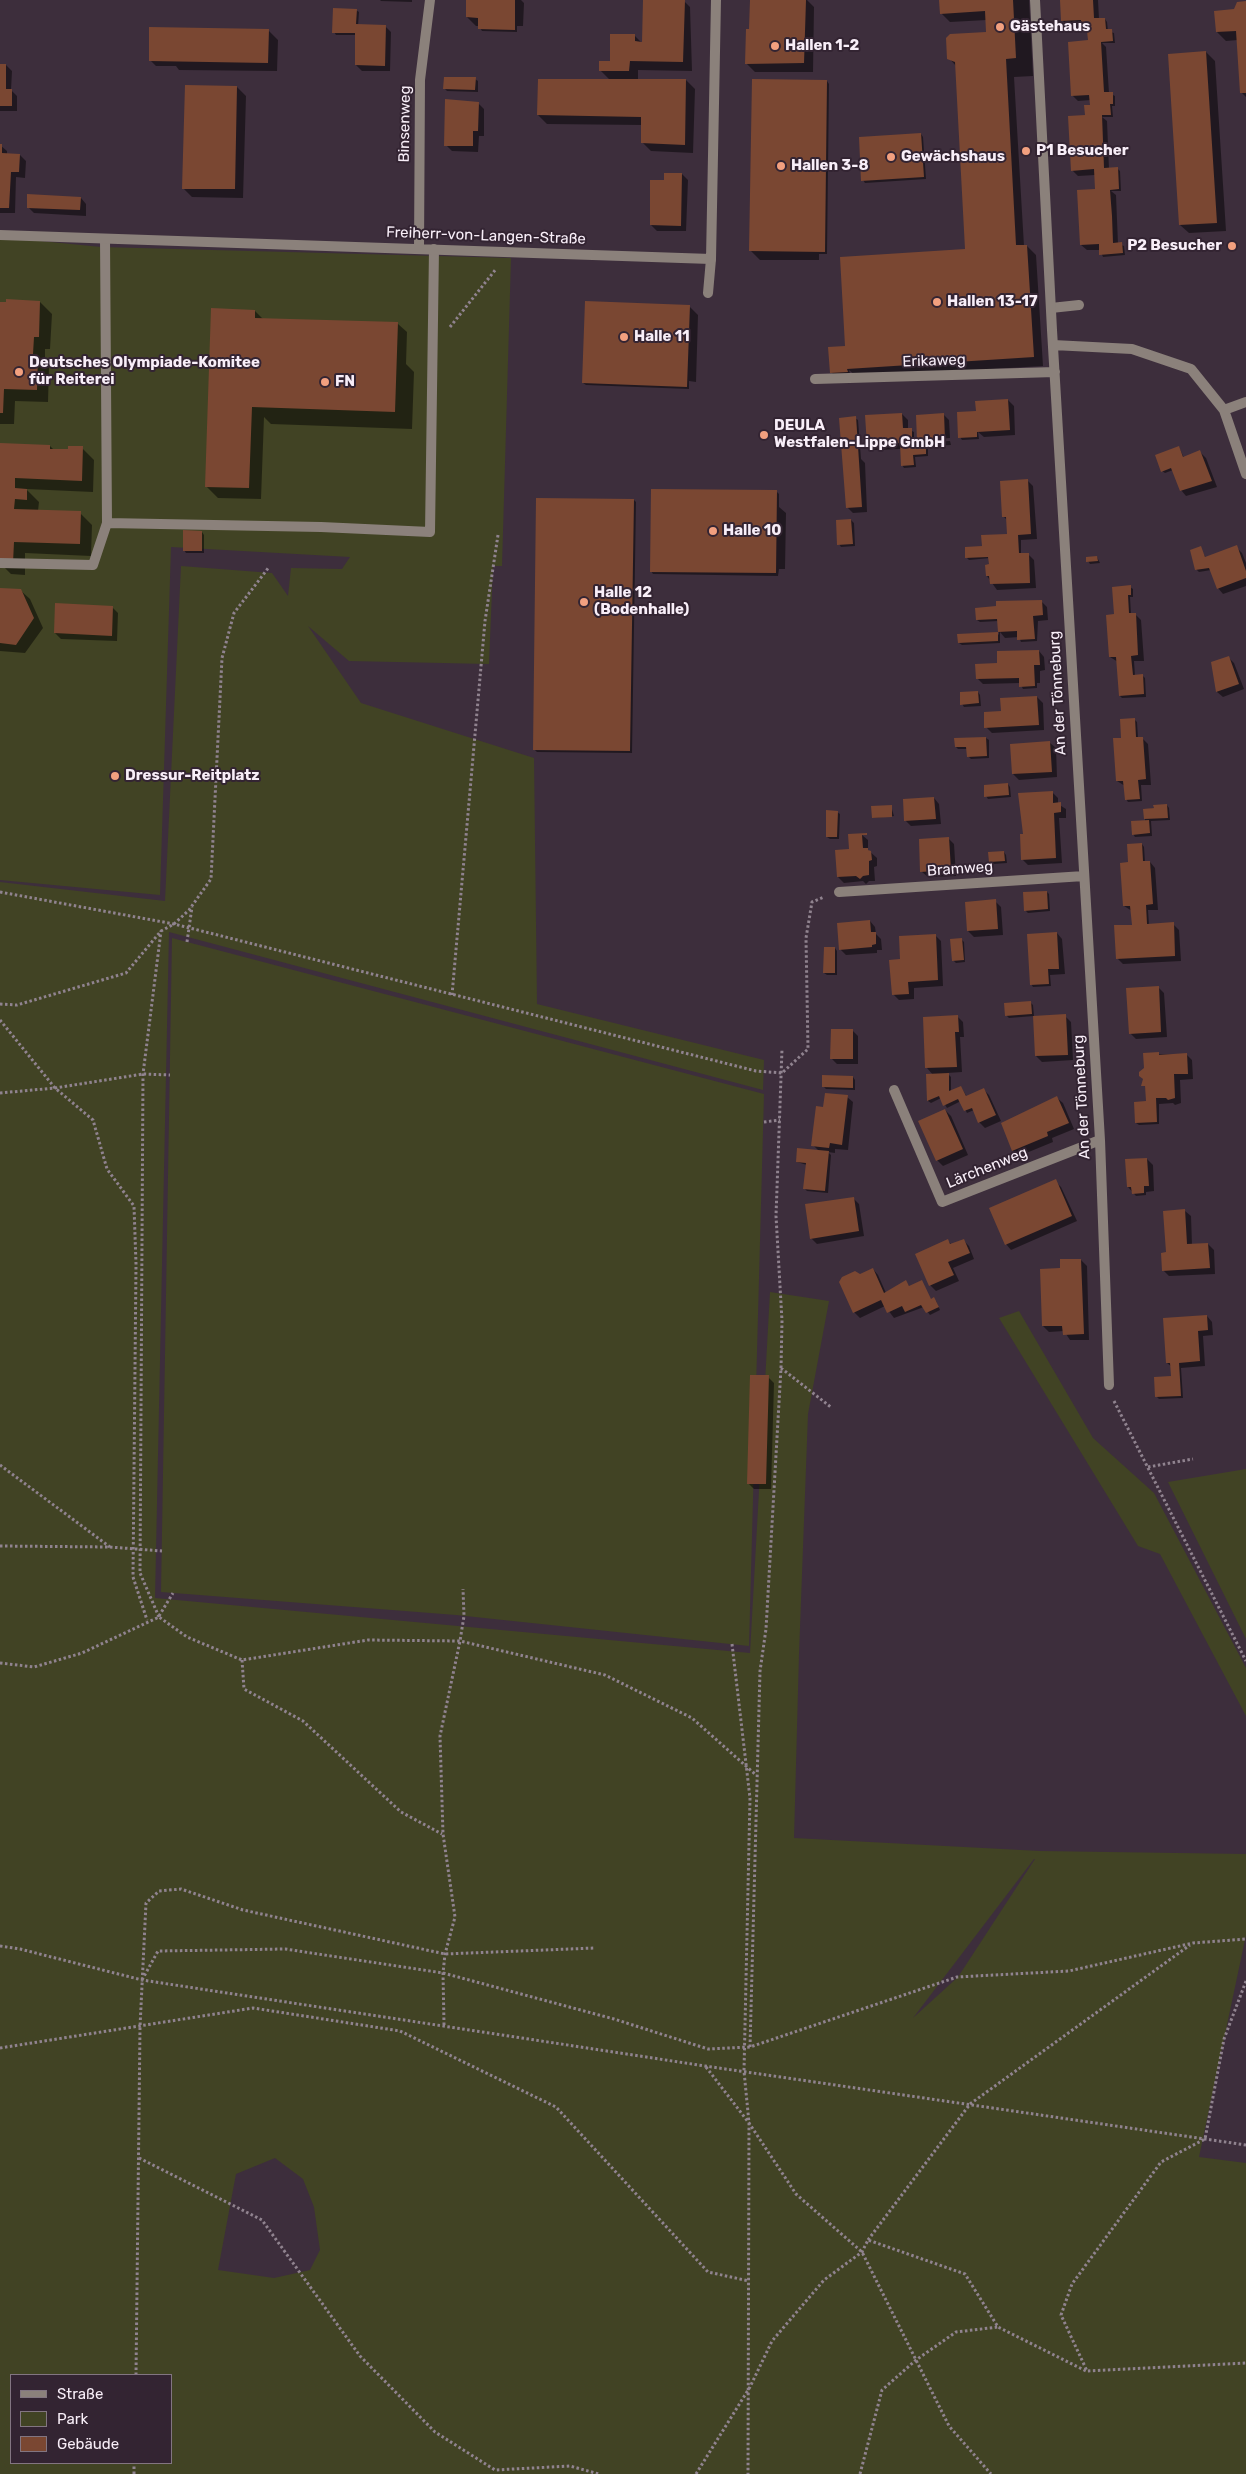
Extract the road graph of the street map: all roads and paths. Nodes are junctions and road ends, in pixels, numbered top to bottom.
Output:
1 (430, 0) edge
2 (716, 0) edge
3 (1035, 0) edge
4 (0, 235) edge
5 (105, 239) junction
6 (419, 248) junction
7 (434, 249) junction
8 (509, 252) junction
9 (711, 259) junction
10 (708, 293) dead end
11 (1079, 305) dead end
12 (1050, 308) junction
13 (1053, 345) junction
14 (432, 349) junction
15 (1055, 372) junction
16 (815, 379) dead end
17 (1246, 402) edge
18 (1224, 410) junction
19 (1246, 474) edge
20 (107, 524) junction
21 (498, 535) dead end
22 (0, 563) edge
23 (269, 566) dead end
24 (1084, 876) junction
25 (0, 892) edge
26 (839, 892) joint
27 (193, 904) junction
28 (174, 924) junction
29 (189, 928) junction
30 (161, 931) junction
31 (187, 942) dead end
32 (452, 995) junction
33 (0, 1004) edge
34 (0, 1020) edge
35 (782, 1049) dead end
36 (782, 1073) junction
37 (144, 1074) junction
38 (170, 1075) dead end
39 (54, 1088) junction
40 (894, 1090) dead end
41 (0, 1093) edge
42 (780, 1120) junction
43 (764, 1122) dead end
44 (1100, 1140) junction
45 (781, 1368) junction
46 (1109, 1385) joint
47 (832, 1408) dead end
48 (1193, 1459) dead end
49 (0, 1465) edge
50 (1148, 1467) junction
51 (0, 1546) edge
52 (110, 1547) junction
53 (133, 1550) junction
54 (141, 1550) junction
55 (162, 1551) dead end
56 (463, 1589) dead end
57 (173, 1593) dead end
58 (159, 1617) junction
59 (148, 1620) junction
60 (460, 1641) junction
61 (732, 1644) dead end
62 (242, 1660) junction
63 (1246, 1661) edge
64 (0, 1663) edge
65 (746, 1766) junction
66 (756, 1776) junction
67 (443, 1834) junction
68 (1246, 1939) edge
69 (1193, 1943) junction
70 (0, 1946) edge
71 (595, 1948) dead end
72 (445, 1954) junction
73 (443, 1973) junction
74 (142, 1980) junction
75 (1246, 1982) edge
76 (444, 2025) junction
77 (140, 2027) junction
78 (750, 2047) junction
79 (0, 2048) edge
80 (744, 2048) junction
81 (705, 2066) junction
82 (744, 2071) junction
83 (970, 2104) junction
84 (748, 2124) junction
85 (1205, 2139) junction
86 (1246, 2145) edge
87 (139, 2158) junction
88 (868, 2240) junction
89 (862, 2252) junction
90 (750, 2281) junction
91 (998, 2328) junction
92 (916, 2360) junction
93 (1246, 2362) edge
94 (1087, 2371) junction
95 (136, 2374) edge
96 (750, 2387) junction
97 (599, 2474) edge
98 (696, 2474) edge
99 (748, 2474) edge
100 (860, 2474) edge
101 (991, 2474) edge

1 - 6 street, Binsenweg
2 - 9 street
3 - 12 street, An der Tönneburg
4 - 5 street, Freiherr-von-Langen-Straße
5 - 6 street, Freiherr-von-Langen-Straße
5 - 20 street
6 - 7 street, Freiherr-von-Langen-Straße
7 - 8 street, Freiherr-von-Langen-Straße
7 - 14 street
8 - 9 street, Freiherr-von-Langen-Straße
8 - 14 path
9 - 10 street
11 - 12 street
12 - 13 street, An der Tönneburg
13 - 15 street, An der Tönneburg
13 - 18 street
14 - 20 street
15 - 16 street, Erikaweg
15 - 24 street, An der Tönneburg
17 - 18 street
18 - 19 street
20 - 22 street
21 - 32 path
23 - 27 path
24 - 26 street, Bramweg
24 - 44 street, An der Tönneburg
25 - 28 path
26 - 36 path
27 - 28 path
27 - 29 path
28 - 29 path
28 - 30 path
29 - 31 path
29 - 32 path
30 - 33 path
30 - 37 path
32 - 36 path
34 - 39 path
35 - 36 path
36 - 42 path
37 - 38 path
37 - 39 path
37 - 54 path
39 - 41 path
39 - 53 path
40 - 44 street, Lärchenweg
42 - 43 path
42 - 45 path
44 - 46 street, An der Tönneburg
45 - 47 path
45 - 66 path
46 - 50 path
48 - 50 path
49 - 52 path
50 - 63 path
51 - 52 path
52 - 53 path
53 - 54 path
53 - 59 path
54 - 55 path
54 - 58 path
56 - 60 path
57 - 58 path
58 - 59 path
58 - 62 path
59 - 64 path
60 - 62 path
60 - 65 path
60 - 67 path
61 - 65 path
62 - 67 path
65 - 66 path
65 - 80 path
66 - 78 path
67 - 72 path
68 - 69 path
69 - 78 path
69 - 83 path
70 - 74 path
71 - 72 path
72 - 73 path
72 - 74 path
73 - 74 path
73 - 76 path
73 - 80 path
74 - 76 path
74 - 77 path
75 - 85 path
76 - 81 path
77 - 79 path
77 - 87 path
77 - 90 path
78 - 80 path
80 - 82 path
81 - 82 path
81 - 84 path
82 - 83 path
82 - 84 path
83 - 85 path
83 - 88 path
84 - 89 path
84 - 90 path
85 - 86 path
85 - 94 path
87 - 95 path
87 - 97 path
88 - 89 path
88 - 91 path
89 - 92 path
89 - 96 path
90 - 96 path
91 - 92 path
91 - 94 path
92 - 100 path
92 - 101 path
93 - 94 path
96 - 98 path
96 - 99 path

